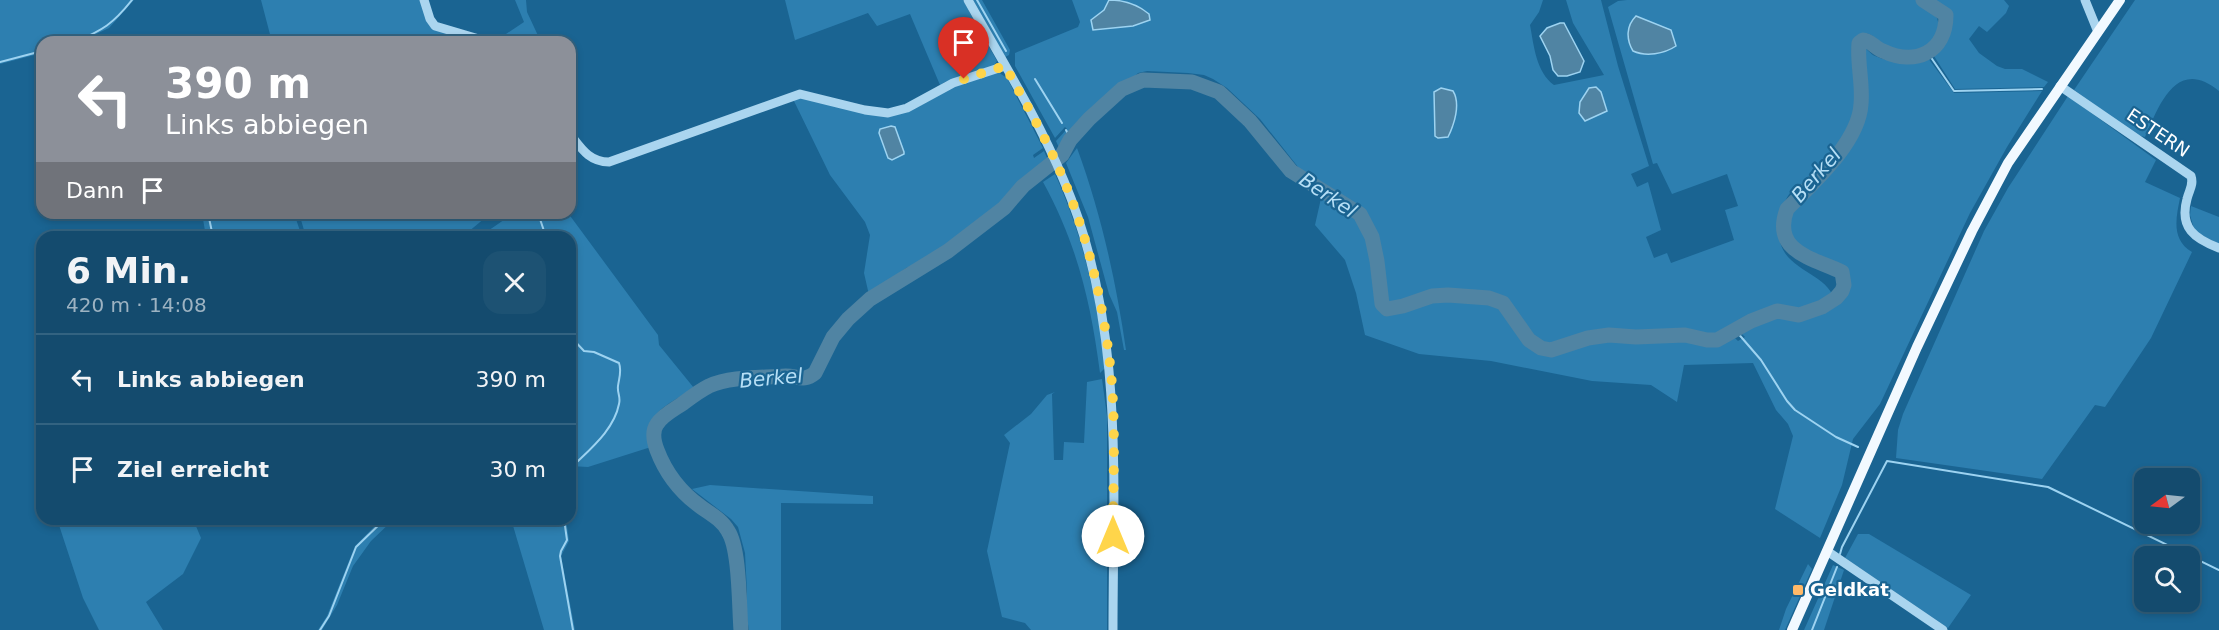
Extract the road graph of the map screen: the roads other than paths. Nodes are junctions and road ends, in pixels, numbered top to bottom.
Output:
1 (424, 0) edge
2 (968, 0) edge
3 (2085, 0) edge
4 (2120, 0) edge
5 (2098, 32) junction
6 (466, 36) edge
7 (1005, 66) junction
8 (2060, 86) junction
9 (576, 141) edge
10 (2219, 248) edge
11 (1827, 551) junction
12 (1113, 630) edge
13 (1792, 630) edge
14 (1943, 630) edge

1 - 6 street
2 - 7 street
3 - 5 street
4 - 5 main road
5 - 8 main road
7 - 9 street
7 - 12 street
8 - 10 street, ESTERN
8 - 11 main road
11 - 13 main road
11 - 14 street

